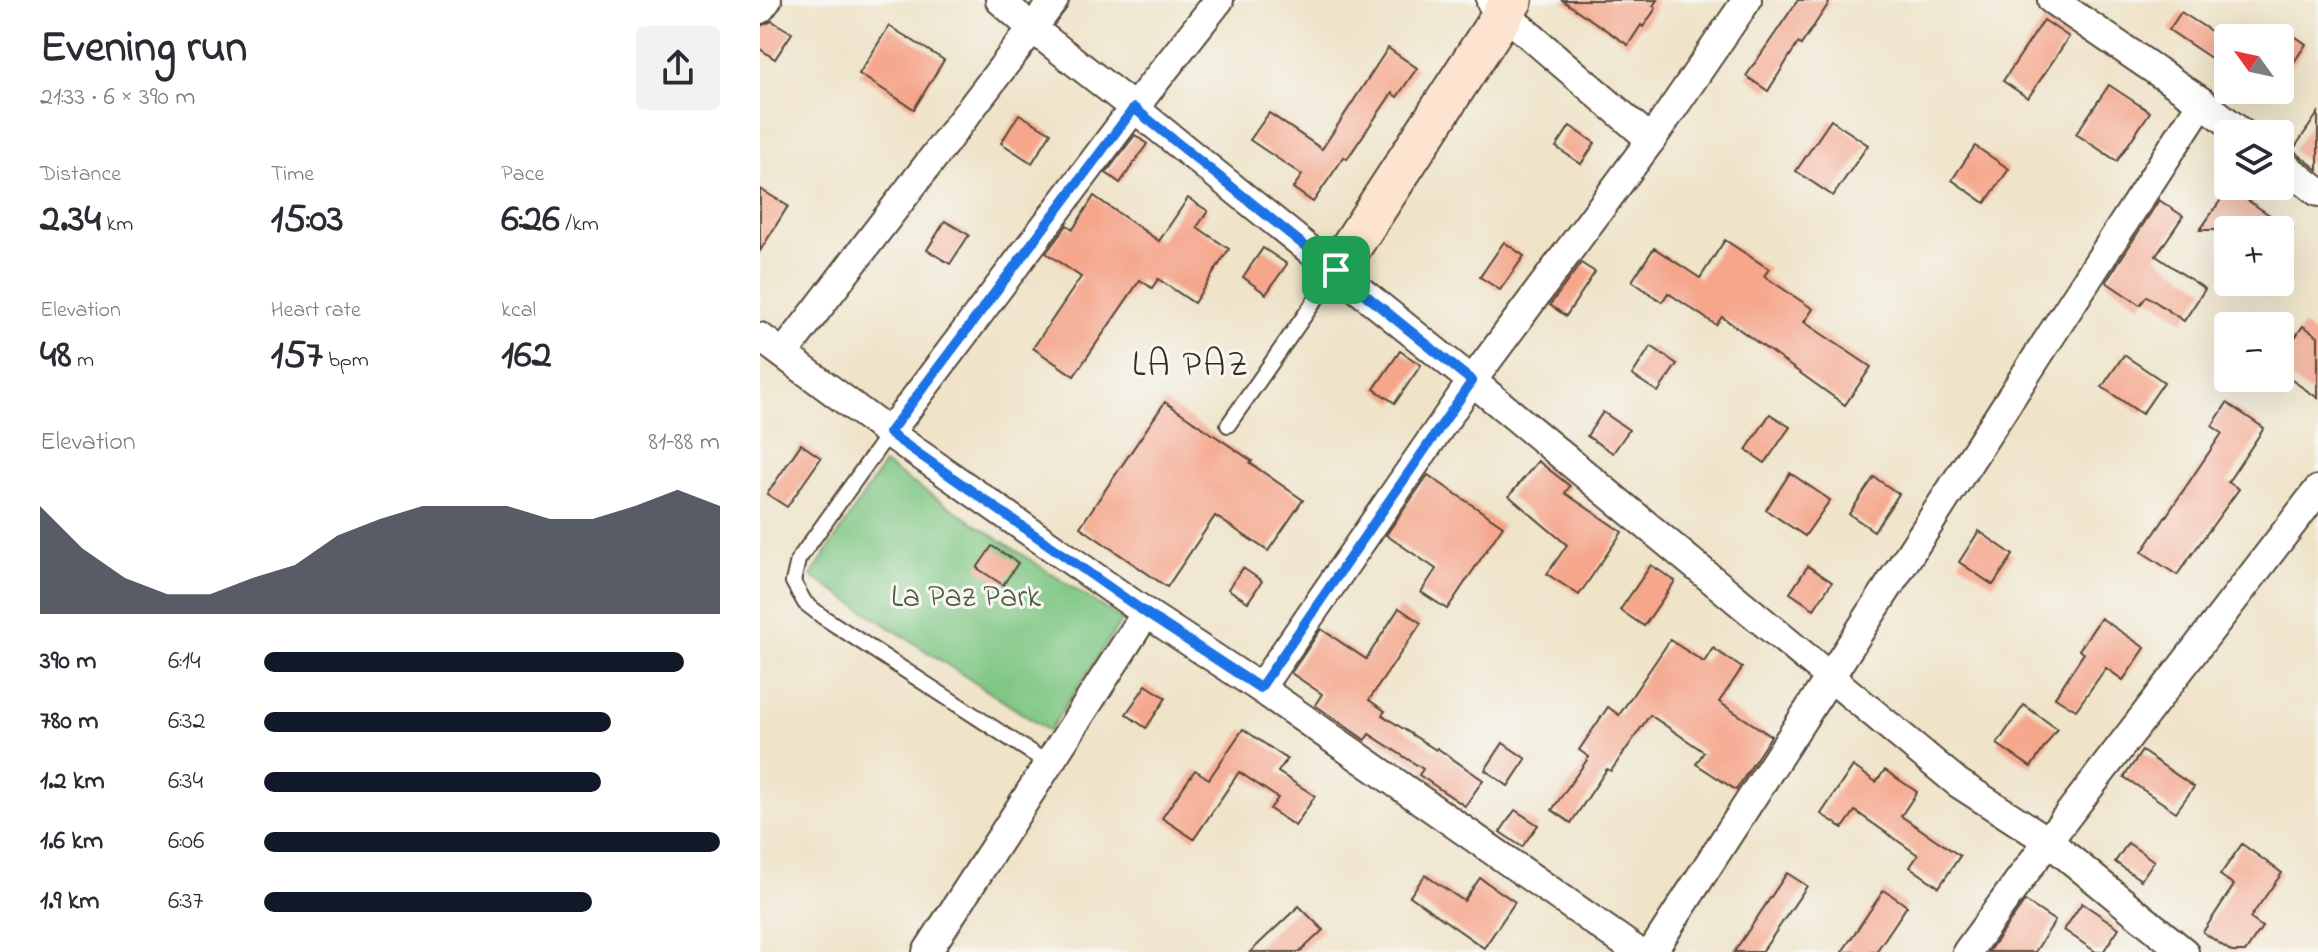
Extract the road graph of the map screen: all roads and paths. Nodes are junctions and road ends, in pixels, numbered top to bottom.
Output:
1 (767, 0) edge
2 (1000, 0) edge
3 (1054, 0) edge
4 (1219, 0) edge
5 (1747, 0) edge
6 (2052, 0) edge
7 (1501, 4) edge
8 (760, 9) edge
9 (1033, 29) junction
10 (2202, 102) junction
11 (1134, 108) junction
12 (2225, 120) edge
13 (1651, 140) junction
14 (2294, 173) edge
15 (2318, 192) edge
16 (1336, 270) junction
17 (760, 337) edge
18 (783, 354) junction
19 (1472, 381) junction
20 (1228, 425) dead end
21 (889, 433) junction
22 (2318, 490) edge
23 (1146, 613) junction
24 (1829, 675) junction
25 (1260, 688) junction
26 (1049, 764) junction
27 (2048, 841) junction
28 (927, 952) edge
29 (1638, 952) edge
30 (1652, 952) edge
31 (1967, 952) edge
32 (2184, 952) edge

1 - 8 street
2 - 9 street
3 - 9 street
4 - 11 street
5 - 13 street
6 - 10 street
7 - 13 street
7 - 16 street
9 - 11 street
9 - 18 street
10 - 12 street
10 - 24 street
11 - 16 street
11 - 21 street
13 - 19 street
14 - 15 street
16 - 19 street
16 - 20 lane
17 - 18 street
18 - 21 street
19 - 24 street
19 - 25 street
21 - 23 street
21 - 26 lane
22 - 27 street
23 - 25 street
23 - 26 street
24 - 27 street
24 - 30 street
25 - 29 street
26 - 28 street
27 - 31 street
27 - 32 street

